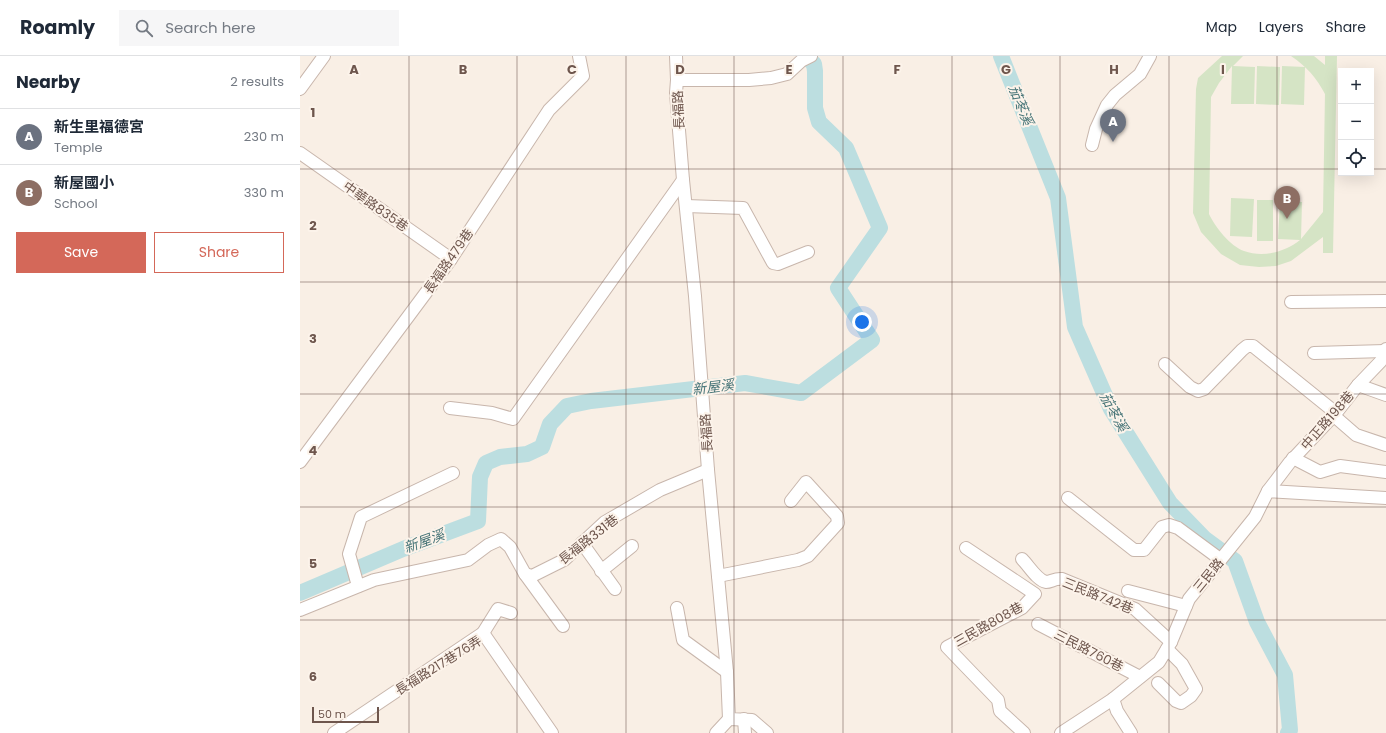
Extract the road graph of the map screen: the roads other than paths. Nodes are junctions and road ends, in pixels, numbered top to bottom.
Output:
1 (324, 56) edge
2 (579, 56) edge
3 (676, 56) edge
4 (1150, 56) edge
5 (806, 59) edge
6 (677, 80) junction
7 (300, 89) edge
8 (1092, 145) dead end
9 (300, 152) edge
10 (683, 180) junction
11 (686, 206) junction
12 (808, 252) dead end
13 (451, 259) junction
14 (1386, 301) edge
15 (1291, 302) dead end
16 (1386, 350) edge
17 (1314, 353) dead end
18 (1165, 364) dead end
19 (1358, 385) junction
20 (1386, 395) edge
21 (450, 408) dead end
22 (1335, 414) junction
23 (1386, 445) edge
24 (1293, 458) junction
25 (300, 462) edge
26 (708, 470) junction
27 (1386, 472) edge
28 (453, 473) dead end
29 (1268, 491) junction
30 (1068, 498) dead end
31 (1386, 498) edge
32 (791, 501) dead end
33 (582, 543) junction
34 (632, 546) dead end
35 (966, 548) dead end
36 (1223, 556) junction
37 (1022, 559) dead end
38 (601, 570) junction
39 (525, 574) junction
40 (718, 576) junction
41 (356, 577) junction
42 (615, 589) dead end
43 (1128, 591) dead end
44 (1186, 606) junction
45 (677, 608) dead end
46 (300, 610) edge
47 (511, 613) dead end
48 (1038, 624) dead end
49 (563, 626) dead end
50 (483, 633) junction
51 (1169, 645) junction
52 (727, 672) junction
53 (1140, 677) junction
54 (1158, 683) dead end
55 (1113, 698) junction
56 (729, 719) junction
57 (744, 719) junction
58 (334, 733) edge
59 (552, 733) edge
60 (716, 733) edge
61 (730, 733) edge
62 (745, 733) edge
63 (767, 733) edge
64 (1024, 733) edge
65 (1061, 733) edge
66 (1131, 733) edge

1 - 7 street
2 - 13 street, 長福路479巷
3 - 6 street, 長福路
4 - 8 street
5 - 6 street
6 - 10 street, 長福路
9 - 13 street, 中華路835巷
10 - 11 street, 長福路
10 - 21 street
11 - 12 street
11 - 26 street, 長福路
13 - 25 street, 長福路479巷
14 - 15 street
16 - 17 street
16 - 19 street, 中正路198巷
18 - 22 street
19 - 20 street
19 - 22 street, 中正路198巷
22 - 23 street
22 - 24 street, 中正路198巷
24 - 27 street
24 - 29 street, 中正路198巷
26 - 33 street, 長福路331巷
26 - 40 street, 長福路
28 - 41 street
29 - 31 street
29 - 36 street, 三民路
30 - 36 street
32 - 40 street
33 - 38 street
33 - 39 street, 長福路331巷
34 - 38 street
35 - 64 street, 三民路808巷
36 - 44 street, 三民路
37 - 51 street, 三民路742巷
38 - 42 street
39 - 41 street
39 - 49 street
40 - 52 street, 長福路
41 - 46 street
43 - 44 street
44 - 51 street, 三民路
45 - 52 street
47 - 50 street
48 - 53 street, 三民路760巷
50 - 58 street, 長福路217巷76弄
50 - 59 street, 長福路217巷76弄
51 - 53 street, 三民路
51 - 54 street
52 - 56 street, 長福路
53 - 55 street, 三民路
55 - 65 street, 三民路
55 - 66 street
56 - 57 street
56 - 60 street
56 - 61 street, 長福路
57 - 62 street
57 - 63 street

